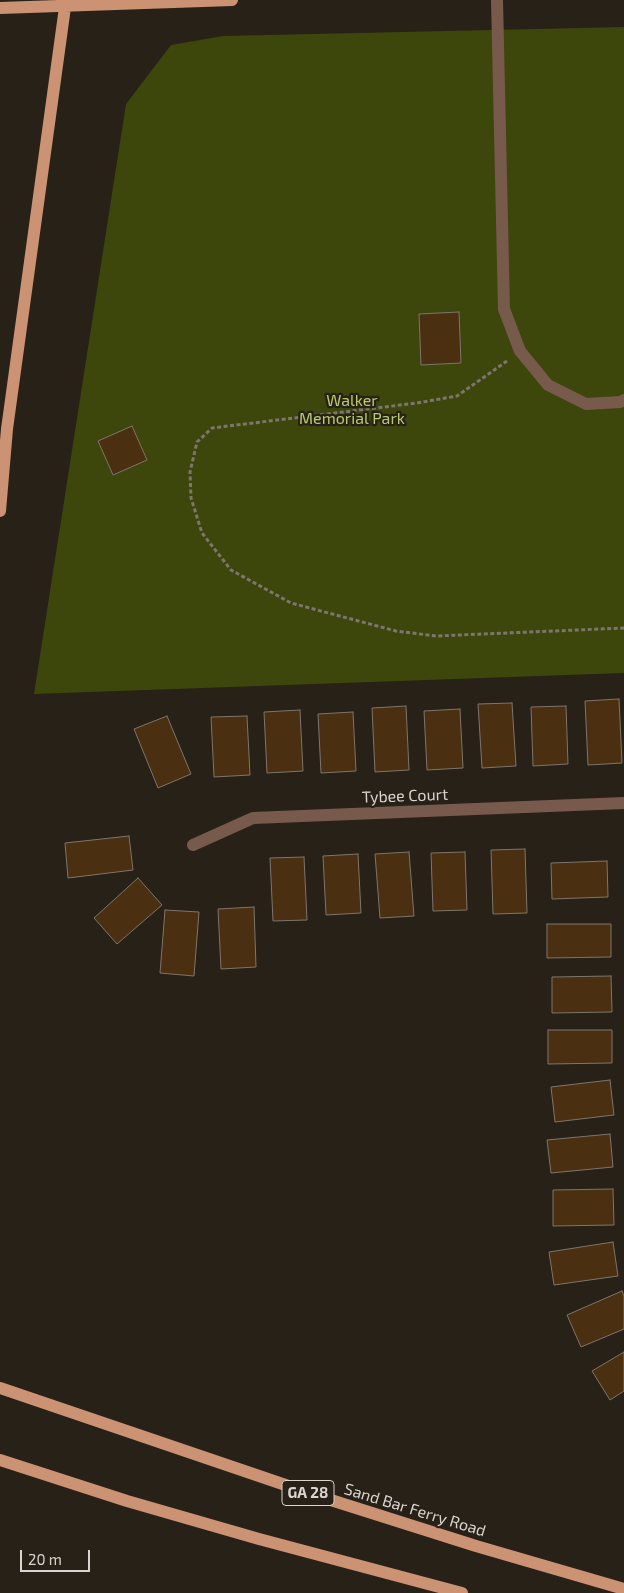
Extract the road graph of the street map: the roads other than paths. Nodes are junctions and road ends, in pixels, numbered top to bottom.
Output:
1 (232, 0) edge
2 (497, 0) edge
3 (66, 3) edge
4 (0, 8) edge
5 (624, 400) edge
6 (0, 511) edge
7 (624, 803) edge
8 (193, 845) dead end
9 (0, 1388) edge
10 (0, 1460) edge
11 (620, 1591) edge
12 (462, 1593) edge

1 - 3 main road
2 - 5 street
3 - 4 main road
3 - 6 main road
7 - 8 street, Tybee Court
9 - 11 main road, Sand Bar Ferry Road / GA 28
10 - 12 main road

